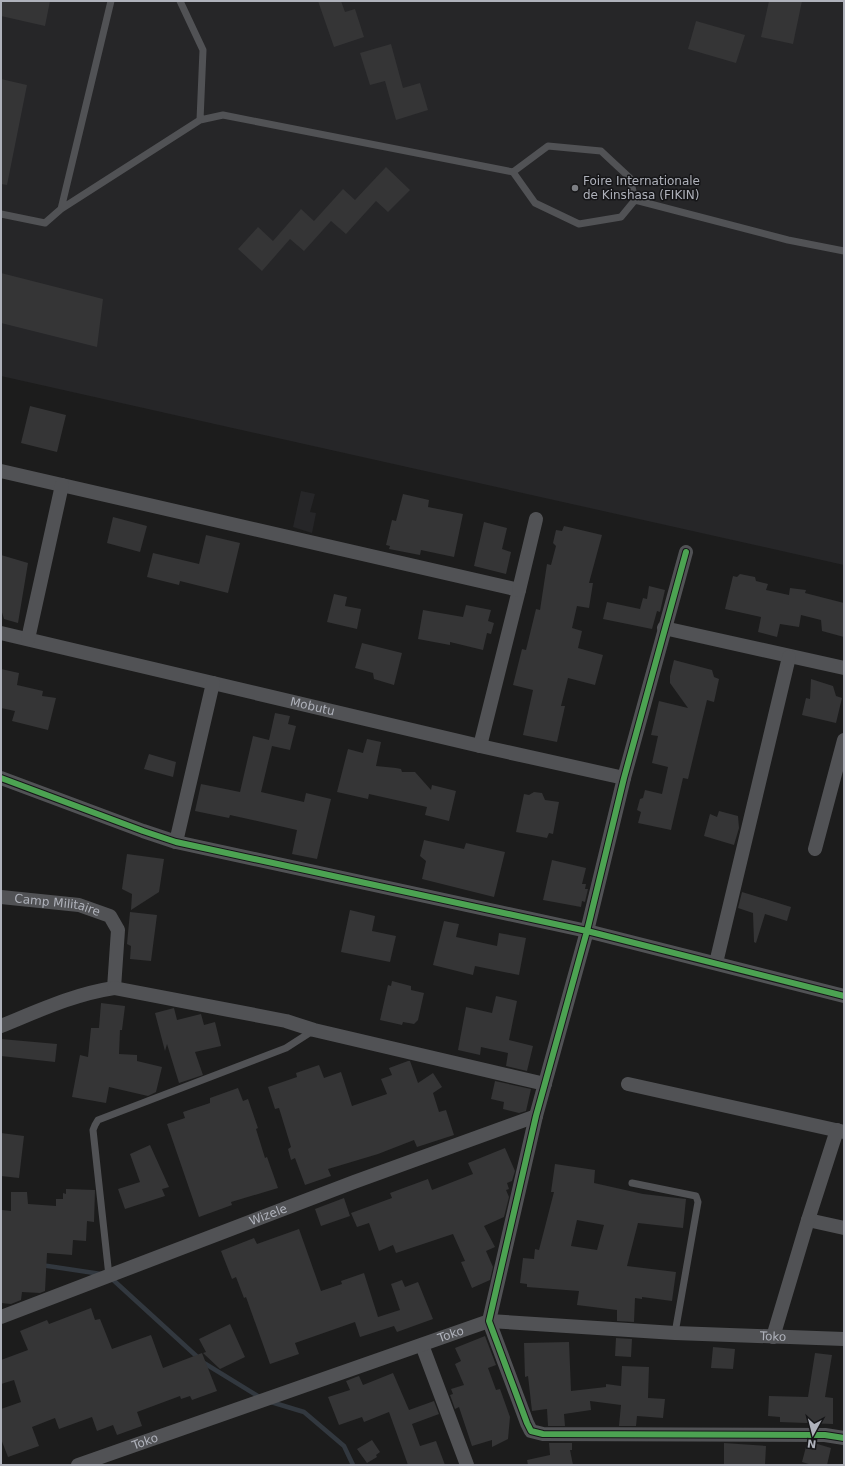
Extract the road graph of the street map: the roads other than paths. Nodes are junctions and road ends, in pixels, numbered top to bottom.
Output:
1 (111, 1) edge
2 (180, 1) edge
3 (200, 120) junction
4 (513, 172) junction
5 (635, 200) junction
6 (61, 208) junction
7 (1, 214) edge
8 (844, 251) edge
9 (1, 471) edge
10 (62, 484) junction
11 (536, 519) dead end
12 (686, 552) dead end
13 (519, 590) junction
14 (664, 628) junction
15 (1, 633) edge
16 (28, 639) junction
17 (789, 657) junction
18 (844, 668) edge
19 (213, 683) junction
20 (844, 740) edge
21 (480, 746) junction
22 (1, 778) edge
23 (624, 778) junction
24 (176, 842) junction
25 (815, 849) dead end
26 (1, 897) edge
27 (587, 931) junction
28 (716, 964) junction
29 (114, 988) junction
30 (844, 996) edge
31 (1, 1026) edge
32 (314, 1030) junction
33 (545, 1084) junction
34 (628, 1084) dead end
35 (536, 1116) junction
36 (840, 1131) edge
37 (632, 1183) dead end
38 (808, 1220) junction
39 (844, 1228) edge
40 (109, 1276) junction
41 (1, 1317) edge
42 (489, 1321) junction
43 (674, 1333) junction
44 (774, 1337) junction
45 (844, 1338) edge
46 (422, 1345) junction
47 (844, 1438) edge
48 (78, 1465) edge
49 (467, 1465) edge

1 - 6 lane
2 - 3 lane
3 - 4 lane
3 - 6 lane
4 - 5 lane
4 - 5 lane
5 - 8 lane
6 - 7 lane
9 - 10 street
10 - 13 street
10 - 16 street
11 - 13 street
12 - 14 street
13 - 21 street
14 - 17 street
14 - 23 street
15 - 16 street, Mobutu
16 - 19 street, Mobutu
17 - 18 street
17 - 28 street
19 - 21 street, Mobutu
19 - 24 street
20 - 25 street
21 - 23 street, Mobutu
22 - 24 street
23 - 27 street
24 - 27 street
26 - 29 street, Camp Militaire
27 - 28 street
27 - 33 street
28 - 30 street
29 - 31 street
29 - 32 street
32 - 33 street
32 - 40 lane
33 - 35 street
34 - 36 street
35 - 40 street, Wizele
35 - 42 street
36 - 38 street
37 - 43 lane
38 - 39 street
38 - 44 street
40 - 41 street, Wizele
42 - 43 street, Toko
42 - 46 street, Toko
42 - 47 street
43 - 44 street, Toko
44 - 45 street, Toko
46 - 48 street, Toko
46 - 49 street

